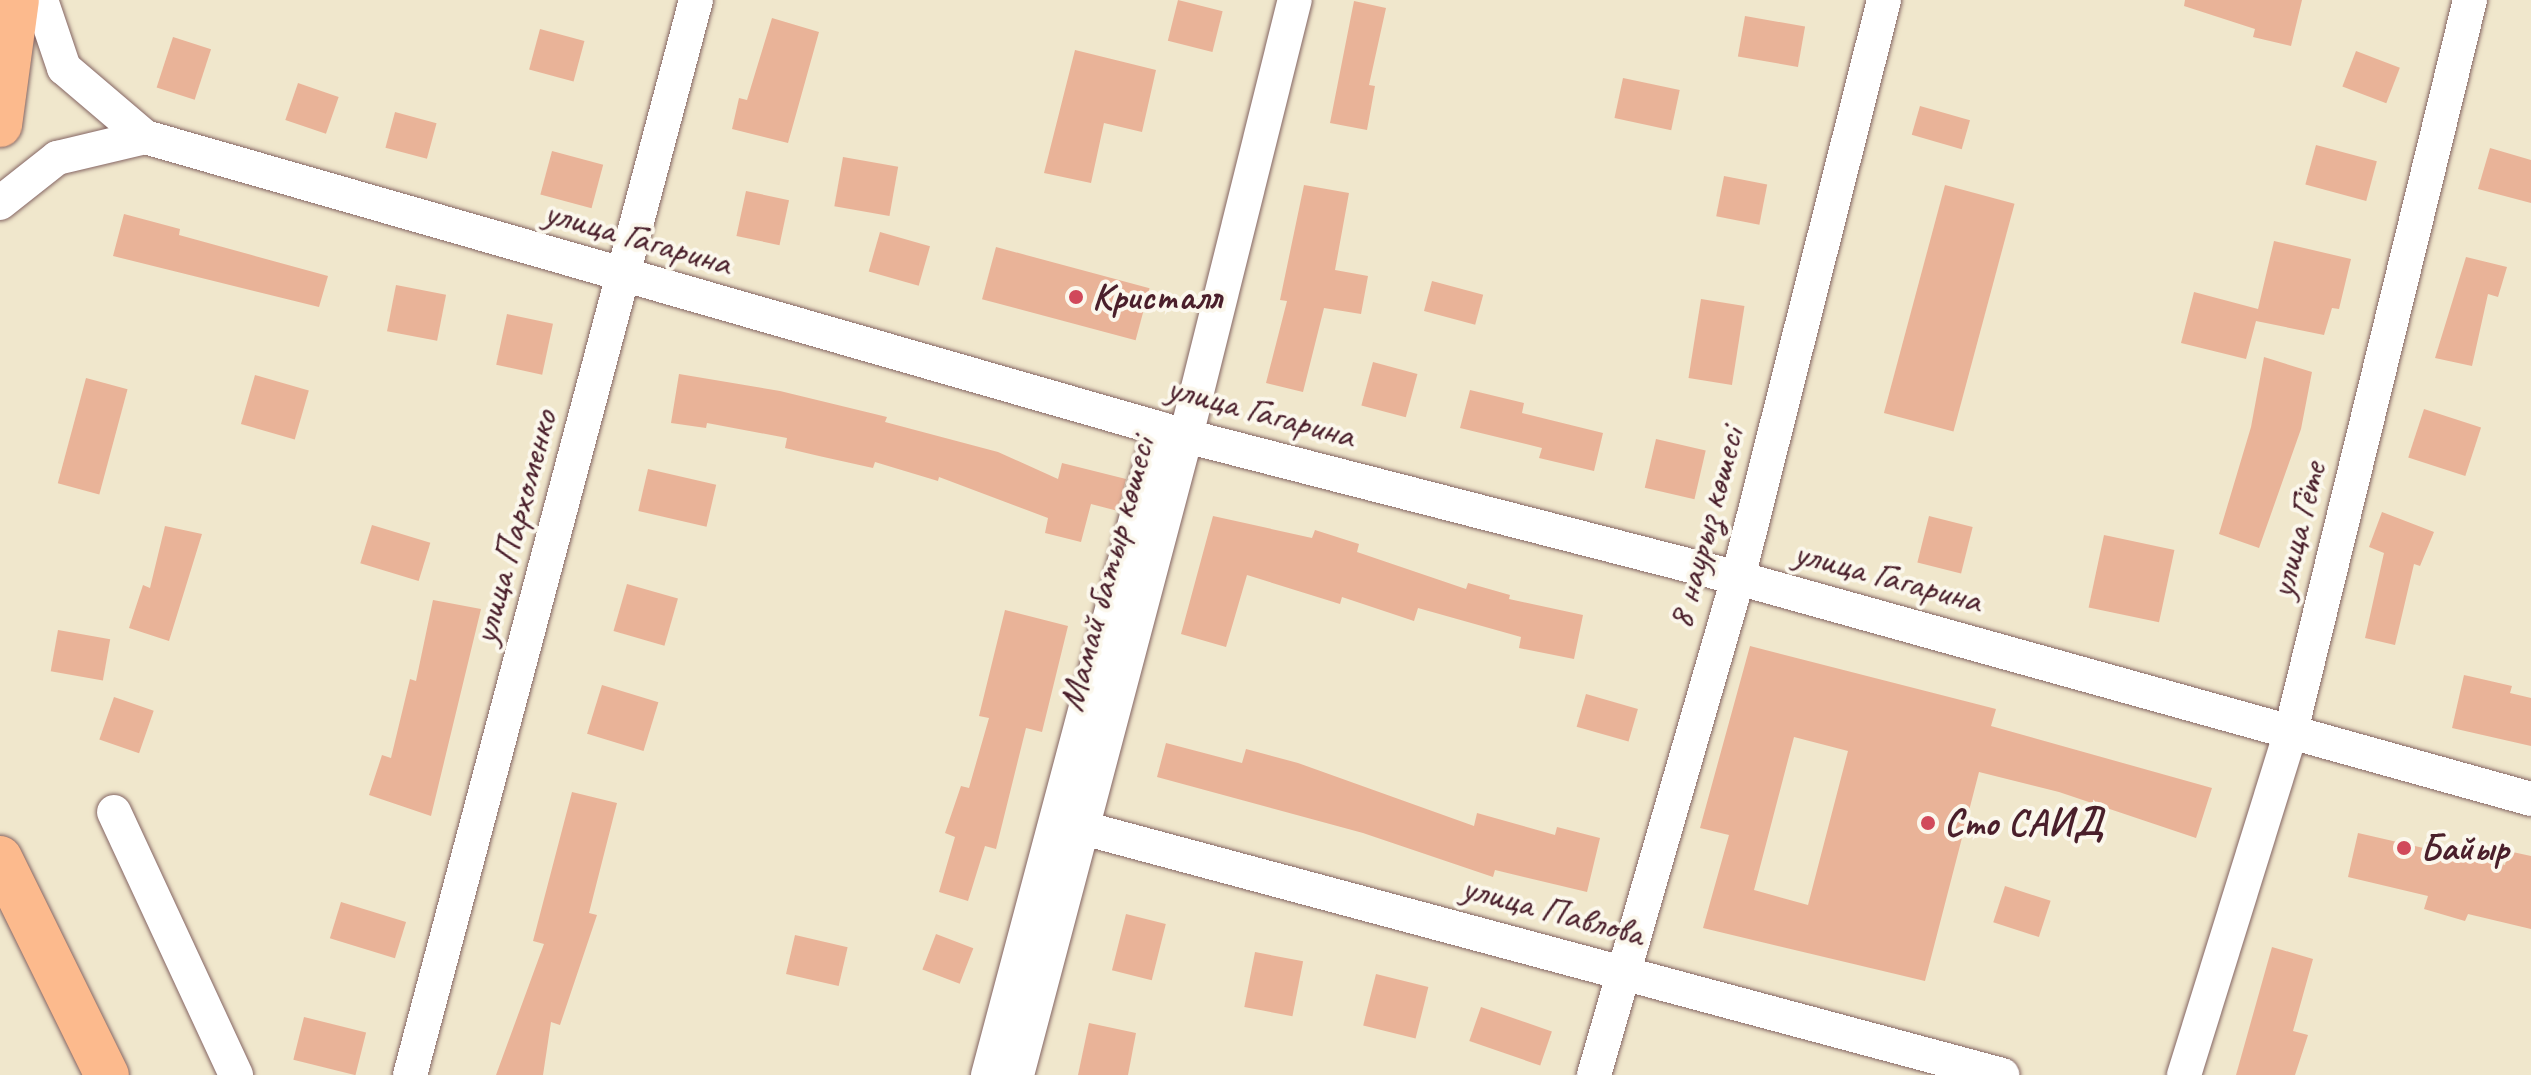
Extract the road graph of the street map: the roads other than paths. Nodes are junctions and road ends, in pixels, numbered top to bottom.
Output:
1 (17, 0) edge
2 (41, 0) edge
3 (696, 0) edge
4 (1295, 0) edge
5 (1884, 0) edge
6 (2470, 0) edge
7 (0, 125) edge
8 (145, 137) junction
9 (0, 203) edge
10 (625, 277) junction
11 (1173, 433) junction
12 (1738, 578) junction
13 (2291, 731) junction
14 (2531, 799) edge
15 (114, 812) dead end
16 (1083, 828) junction
17 (0, 858) edge
18 (1621, 971) junction
19 (107, 1075) edge
20 (236, 1075) edge
21 (410, 1075) edge
22 (988, 1075) edge
23 (1017, 1075) edge
24 (1594, 1075) edge
25 (2002, 1075) edge
26 (2184, 1075) edge

1 - 7 highway
2 - 8 street, улица Гагарина
3 - 10 street, улица Пархоменко
4 - 11 street, Мамай батыр көшесі
5 - 12 street, 8 наурыз көшесі
6 - 13 street, улица Гёте
8 - 9 street
8 - 10 street, улица Гагарина
10 - 11 street, улица Гагарина
10 - 21 street, улица Пархоменко
11 - 12 street, улица Гагарина
11 - 16 street, Мамай батыр көшесі
11 - 22 street, Мамай батыр көшесі
12 - 13 street, улица Гагарина
12 - 18 street, 8 наурыз көшесі
13 - 14 street, улица Гагарина
13 - 26 street, улица Гёте
15 - 20 street
16 - 18 street, улица Павлова
16 - 23 street, Мамай батыр көшесі
17 - 19 highway
18 - 24 street, 8 наурыз көшесі
18 - 25 street, улица Павлова

